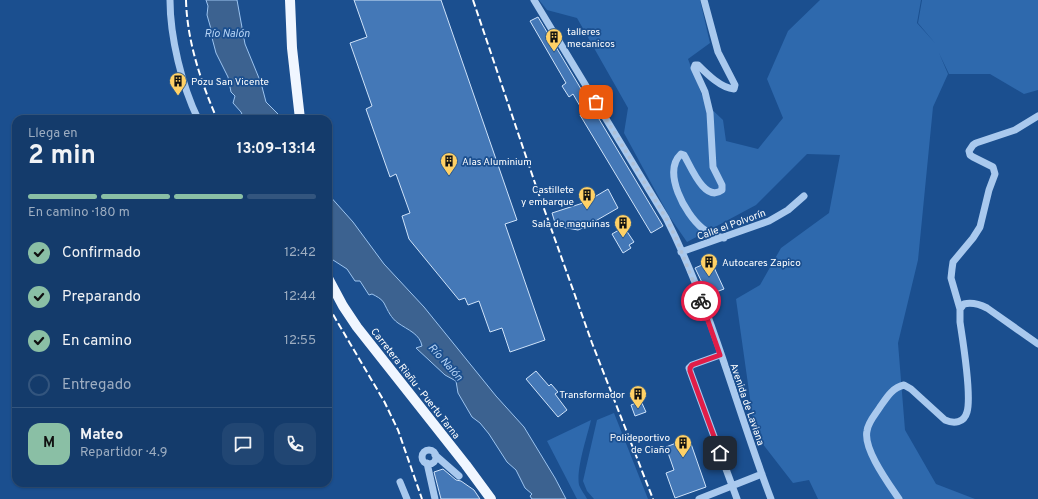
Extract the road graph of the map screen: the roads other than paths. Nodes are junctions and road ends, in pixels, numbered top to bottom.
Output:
1 (170, 0) edge
2 (290, 0) edge
3 (534, 0) edge
4 (704, 0) edge
5 (196, 115) edge
6 (299, 115) edge
7 (1038, 116) edge
8 (804, 196) dead end
9 (724, 238) junction
10 (682, 252) junction
11 (332, 286) edge
12 (960, 310) junction
13 (1038, 344) edge
14 (720, 355) junction
15 (762, 474) junction
16 (459, 476) dead end
17 (400, 482) dead end
18 (732, 486) junction
19 (407, 499) edge
20 (435, 499) edge
21 (491, 499) edge
22 (699, 499) edge
23 (737, 499) edge
24 (771, 499) edge
25 (899, 499) edge

1 - 5 street
2 - 6 main road
3 - 10 street, Avenida de Laviana
4 - 9 street
7 - 12 street
8 - 9 street, Calle el Polvorín
9 - 10 street, Calle el Polvorín
10 - 14 street, Avenida de Laviana
11 - 21 main road, Carretera Riañu - Puertu Tarna
12 - 13 street
12 - 25 street
14 - 15 street, Avenida de Laviana
14 - 18 street
15 - 18 street
15 - 24 street, Avenida de Laviana
16 - 20 street
17 - 19 street
18 - 22 street
18 - 23 street

